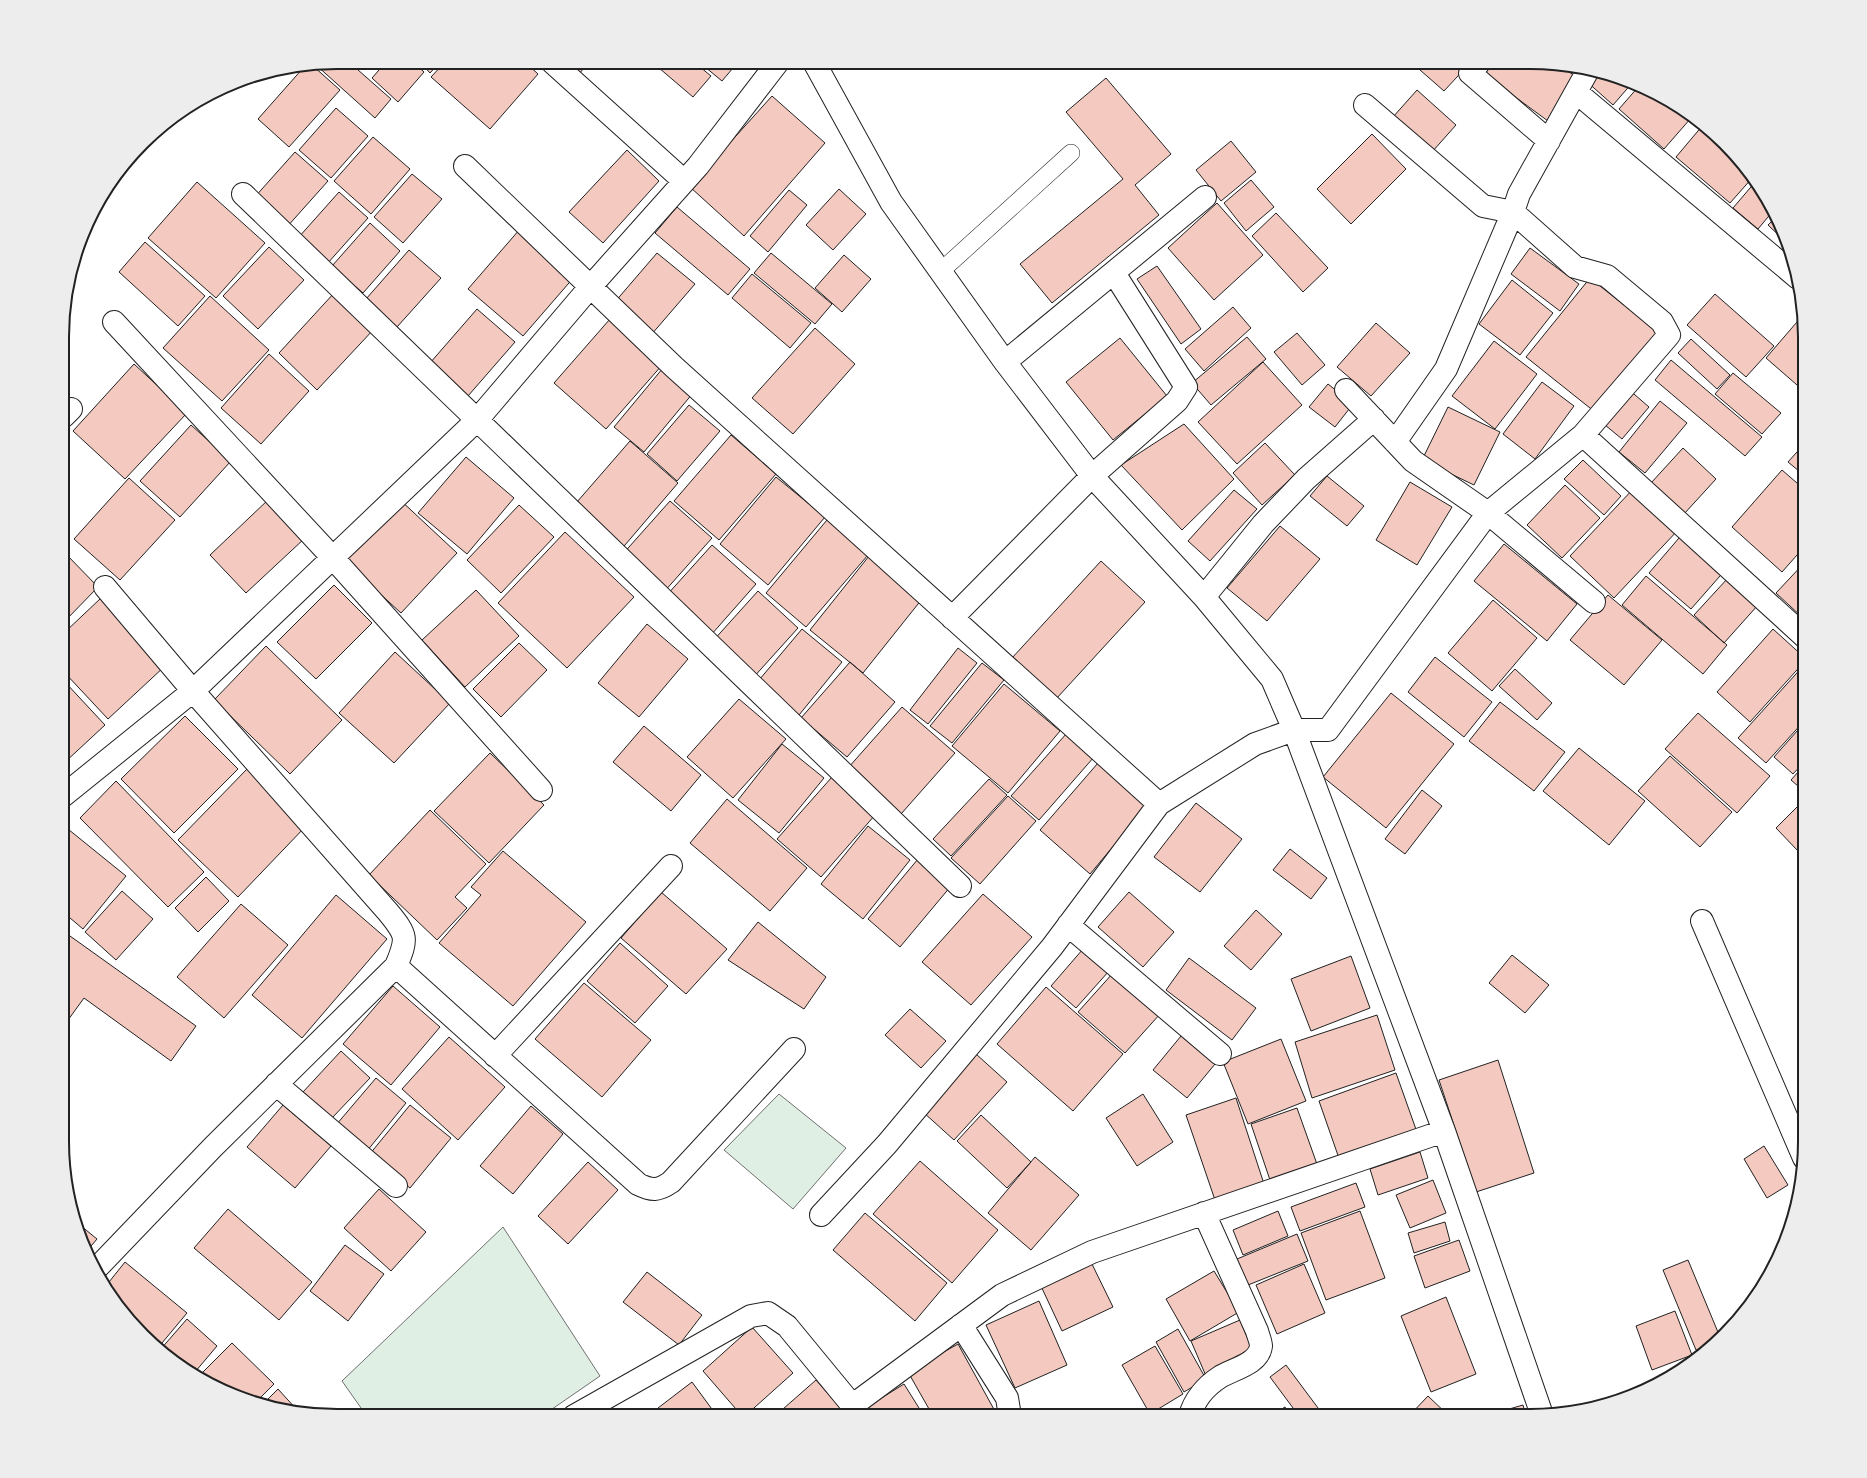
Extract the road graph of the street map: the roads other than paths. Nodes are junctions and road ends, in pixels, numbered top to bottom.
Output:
1 (560, 69) edge
2 (773, 69) edge
3 (818, 69) edge
4 (1473, 69) edge
5 (1585, 75) edge
6 (1576, 92) junction
7 (1365, 105) dead end
8 (1549, 141) junction
9 (1071, 153) dead end
10 (466, 166) dead end
11 (684, 182) junction
12 (243, 194) dead end
13 (1206, 197) dead end
14 (1513, 212) junction
15 (1789, 266) edge
16 (941, 271) junction
17 (1114, 273) junction
18 (591, 286) junction
19 (114, 322) dead end
20 (1006, 362) junction
21 (1346, 390) dead end
22 (1374, 419) junction
23 (477, 420) junction
24 (1583, 435) junction
25 (1395, 442) junction
26 (1092, 476) junction
27 (1488, 513) junction
28 (333, 558) junction
29 (105, 588) dead end
30 (1204, 597) junction
31 (1594, 602) dead end
32 (952, 618) junction
33 (1798, 631) edge
34 (193, 691) junction
35 (1294, 730) junction
36 (541, 790) dead end
37 (69, 791) edge
38 (1159, 804) junction
39 (671, 866) dead end
40 (960, 886) dead end
41 (1702, 921) dead end
42 (1068, 925) junction
43 (396, 966) junction
44 (794, 1049) dead end
45 (1220, 1054) dead end
46 (495, 1056) junction
47 (276, 1084) junction
48 (1444, 1131) junction
49 (1798, 1144) edge
50 (396, 1186) dead end
51 (1204, 1213) junction
52 (821, 1215) dead end
53 (100, 1265) edge
54 (961, 1325) junction
55 (1540, 1408) edge
56 (586, 1409) edge
57 (856, 1409) edge
58 (858, 1409) edge
59 (1009, 1409) edge
60 (1193, 1409) edge

1 - 11 street
2 - 11 street
3 - 16 street
4 - 8 street
5 - 6 street
6 - 8 street
6 - 15 street
7 - 14 street
8 - 14 street
9 - 16 lane
10 - 18 street
11 - 18 street
12 - 23 street
13 - 17 street
14 - 24 street
14 - 25 street
16 - 20 street
17 - 20 street
17 - 26 street
18 - 23 street
18 - 32 street
19 - 28 street
20 - 26 street
21 - 22 street
22 - 25 street
22 - 30 street
23 - 28 street
23 - 40 street
24 - 27 street
24 - 33 street
25 - 27 street
26 - 30 street
26 - 32 street
27 - 31 street
27 - 35 street
28 - 34 street
28 - 36 street
29 - 34 street
30 - 35 street
32 - 38 street
34 - 37 street
34 - 43 street
35 - 38 street
35 - 48 street
38 - 42 street
39 - 46 street
41 - 49 street
42 - 45 street
42 - 52 street
43 - 46 street
43 - 47 street
44 - 46 street
47 - 50 street
47 - 53 street
48 - 51 street
48 - 55 street
51 - 54 street
51 - 60 street
54 - 58 street
54 - 59 street
56 - 57 street

